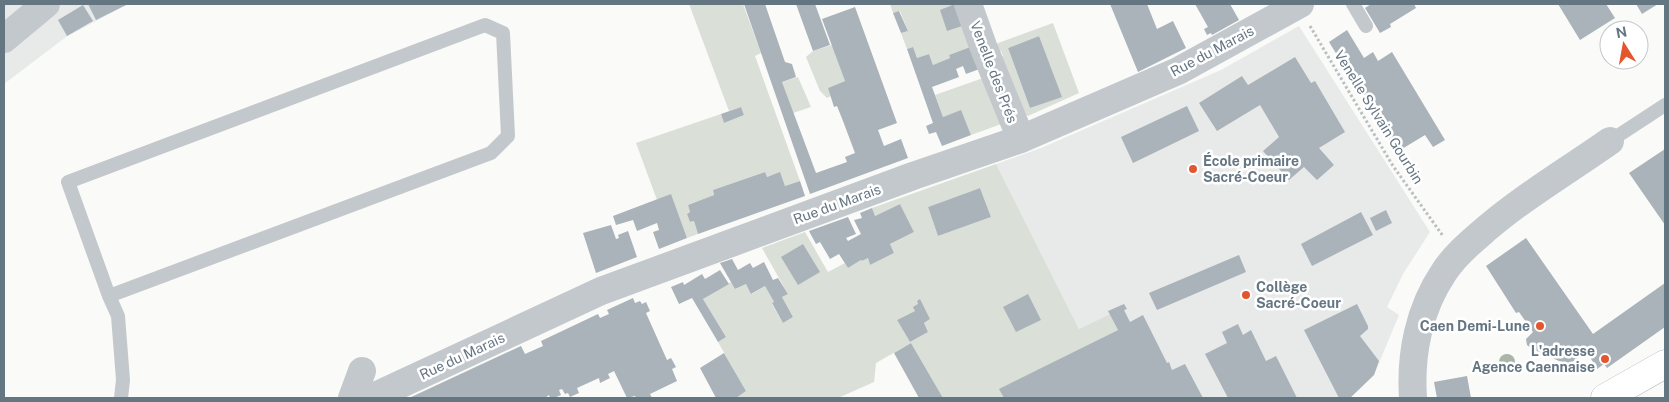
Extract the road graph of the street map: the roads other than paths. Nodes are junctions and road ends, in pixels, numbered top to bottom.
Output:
1 (46, 4) edge
2 (968, 4) edge
3 (1353, 4) edge
4 (1304, 14) edge
5 (1366, 26) dead end
6 (4, 39) edge
7 (1665, 105) edge
8 (1022, 140) junction
9 (1610, 141) joint
10 (109, 296) junction
11 (1659, 368) edge
12 (362, 371) dead end
13 (121, 398) edge
14 (352, 398) edge
15 (372, 398) edge
16 (1413, 398) edge
17 (1605, 398) edge
18 (1623, 398) edge

1 - 6 street
2 - 8 street, Venelle des Prés
3 - 5 lane
4 - 8 street, Rue du Marais
7 - 9 lane
8 - 15 street, Rue du Marais
9 - 16 street
10 - 10 lane
10 - 13 lane
11 - 17 main road
11 - 18 main road
12 - 14 street

